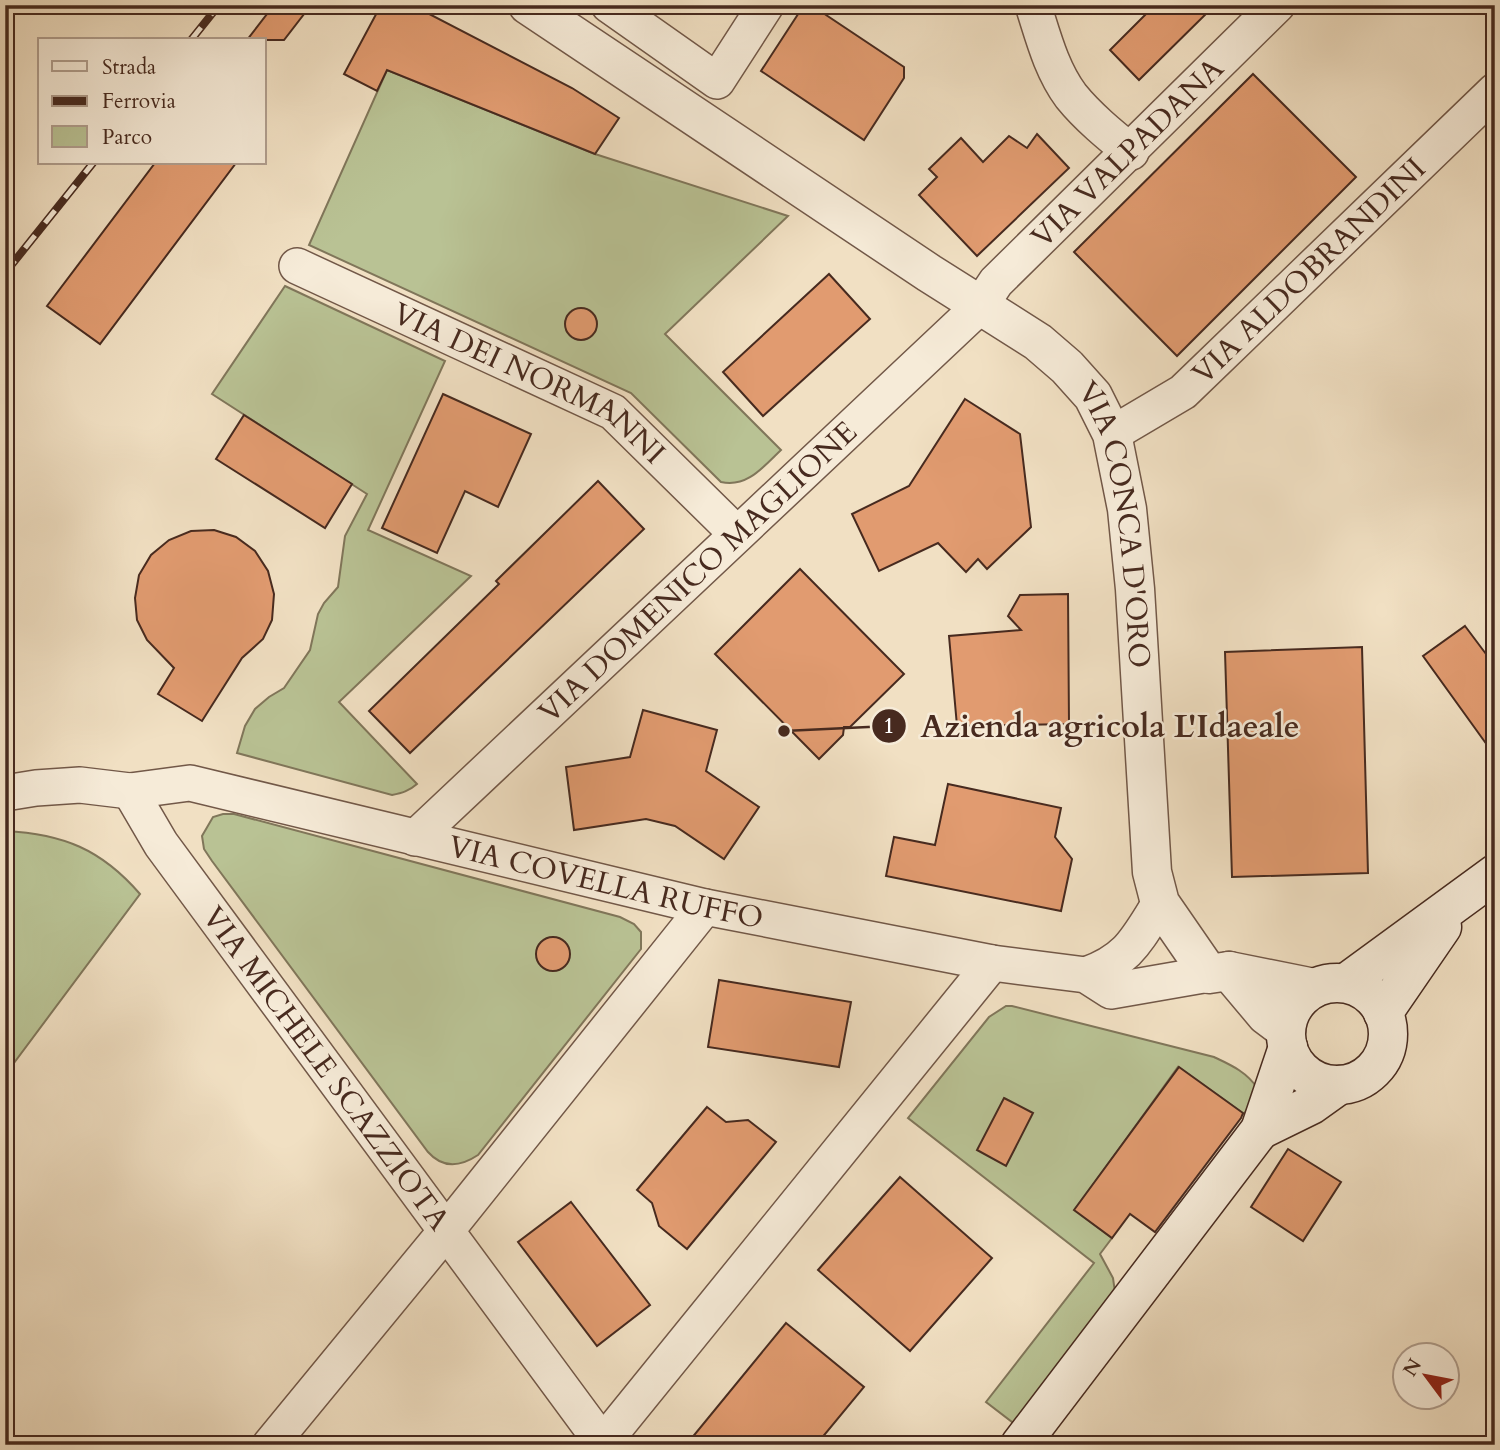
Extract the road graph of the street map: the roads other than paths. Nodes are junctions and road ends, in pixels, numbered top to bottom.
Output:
1 (528, 5) edge
2 (609, 5) edge
3 (766, 5) edge
4 (1033, 5) edge
5 (1278, 5) edge
6 (1495, 91) edge
7 (1131, 152) junction
8 (297, 266) dead end
9 (980, 306) junction
10 (1112, 434) junction
11 (737, 534) junction
12 (130, 790) junction
13 (5, 793) edge
14 (415, 838) junction
15 (1495, 874) edge
16 (1459, 902) junction
17 (1160, 903) junction
18 (705, 907) junction
19 (992, 963) junction
20 (1219, 973) junction
21 (1086, 975) junction
22 (1330, 986) junction
23 (1383, 1013) junction
24 (1287, 1038) junction
25 (1339, 1084) junction
26 (1260, 1130) junction
27 (446, 1231) junction
28 (604, 1444) edge
29 (270, 1445) edge
30 (1020, 1445) edge

1 - 9 street, VIA CONCA D'ORO
2 - 3 street
4 - 7 street
5 - 7 street, VIA VALPADANA
6 - 10 street, VIA ALDOBRANDINI
7 - 9 street, VIA VALPADANA
8 - 11 street, VIA DEI NORMANNI
9 - 10 street, VIA CONCA D'ORO
9 - 11 street, VIA DOMENICO MAGLIONE
10 - 17 street, VIA CONCA D'ORO
11 - 14 street, VIA DOMENICO MAGLIONE
12 - 13 street
12 - 14 street, VIA COVELLA RUFFO
12 - 27 street, VIA MICHELE SCAZZIOTA
14 - 18 street, VIA COVELLA RUFFO
15 - 16 street
16 - 22 street
16 - 23 street
17 - 20 street
17 - 21 street
18 - 19 street, VIA COVELLA RUFFO
18 - 27 street
19 - 21 street, VIA COVELLA RUFFO
19 - 28 street, VIA MICHELE SCAZZIOTA
20 - 21 street, VIA COVELLA RUFFO
20 - 22 street, VIA COVELLA RUFFO
20 - 24 street
22 - 23 street
22 - 24 street
23 - 25 street
24 - 25 street
24 - 26 street
25 - 26 street
26 - 30 street
27 - 28 street, VIA MICHELE SCAZZIOTA
27 - 29 street

